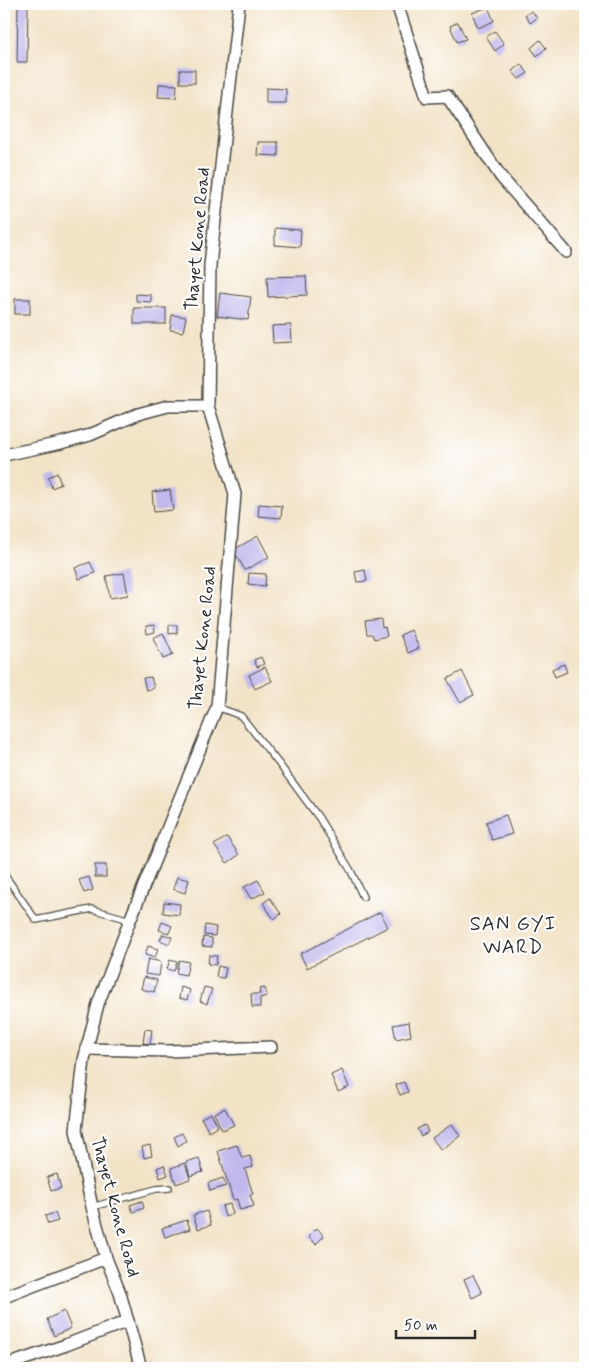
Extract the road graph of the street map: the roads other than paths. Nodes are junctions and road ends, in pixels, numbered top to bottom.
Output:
1 (239, 4) edge
2 (397, 4) edge
3 (566, 252) dead end
4 (208, 406) junction
5 (4, 455) edge
6 (218, 707) junction
7 (4, 874) edge
8 (363, 897) dead end
9 (130, 920) junction
10 (271, 1047) dead end
11 (87, 1049) junction
12 (169, 1188) dead end
13 (92, 1207) junction
14 (106, 1258) junction
15 (4, 1297) edge
16 (128, 1321) junction
17 (4, 1366) edge
18 (141, 1368) edge

1 - 4 street, Thayet Kone Road
2 - 3 street
4 - 5 street
4 - 6 street, Thayet Kone Road
6 - 8 lane
6 - 9 street, Thayet Kone Road
7 - 9 lane
9 - 11 street, Thayet Kone Road
10 - 11 street
11 - 13 street, Thayet Kone Road
12 - 13 lane
13 - 14 street, Thayet Kone Road
14 - 15 street
14 - 16 street, Thayet Kone Road
16 - 17 street
16 - 18 street, Thayet Kone Road

